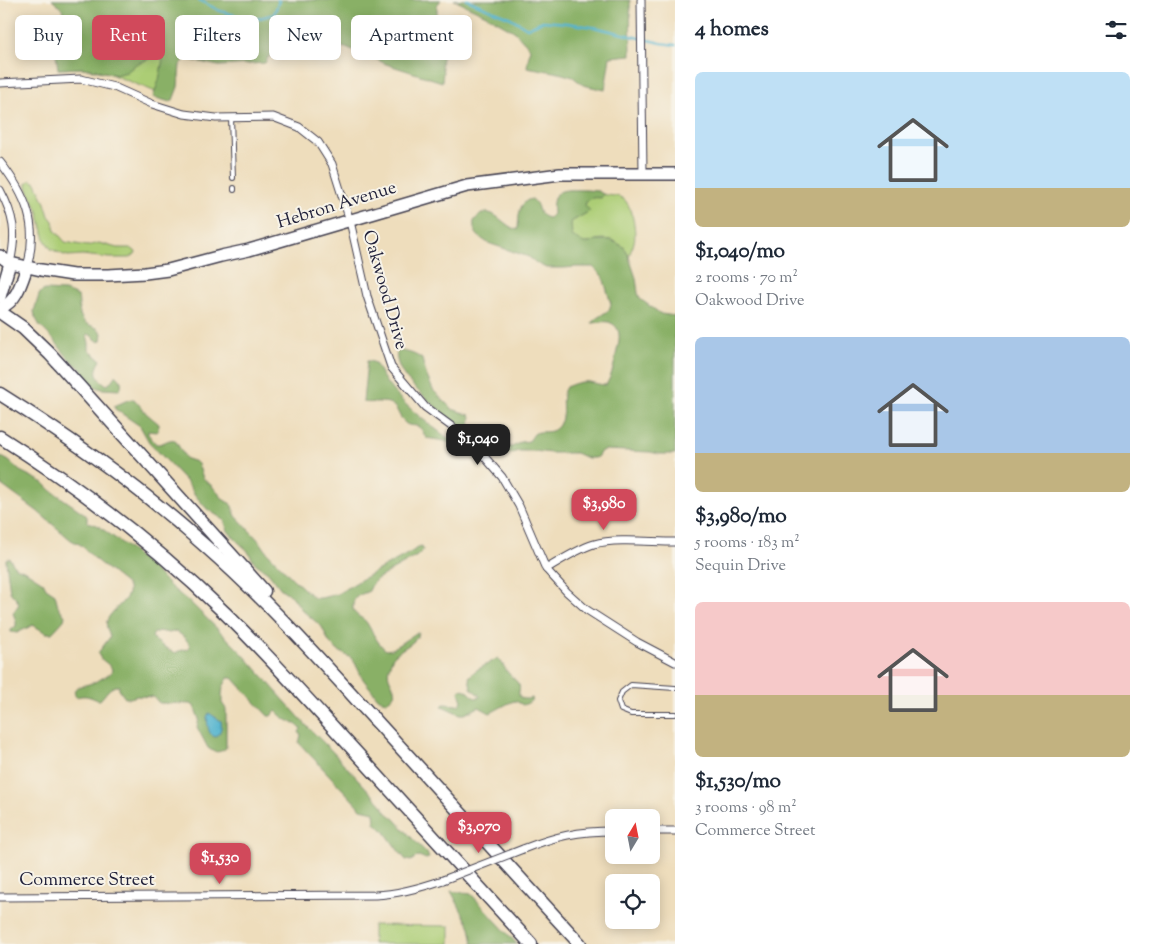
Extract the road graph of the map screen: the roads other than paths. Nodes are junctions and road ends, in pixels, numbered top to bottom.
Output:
1 (641, 0) edge
2 (0, 83) edge
3 (231, 117) junction
4 (0, 162) edge
5 (643, 174) junction
6 (675, 174) edge
7 (233, 178) dead end
8 (0, 190) edge
9 (350, 221) junction
10 (0, 256) edge
11 (5, 264) edge
12 (27, 267) junction
13 (0, 305) edge
14 (0, 394) edge
15 (0, 437) edge
16 (675, 542) edge
17 (546, 569) junction
18 (292, 629) junction
19 (675, 662) edge
20 (675, 688) edge
21 (675, 714) edge
22 (605, 831) edge
23 (660, 831) edge
24 (675, 831) edge
25 (0, 897) edge
26 (531, 944) edge
27 (580, 944) edge

1 - 5 street
2 - 3 street, Oakwood Drive
3 - 7 lane
3 - 9 street, Oakwood Drive
4 - 12 street
5 - 6 main road, Hebron Avenue
5 - 9 main road, Hebron Avenue
8 - 11 street
9 - 12 main road, Hebron Avenue
9 - 17 street, Oakwood Drive
10 - 11 main road, Hebron Avenue
11 - 12 main road, Hebron Avenue
11 - 13 main road
12 - 13 main road
13 - 18 highway
14 - 18 highway
15 - 26 highway
16 - 17 street
17 - 19 street, Oakwood Drive
18 - 27 highway
20 - 21 lane
22 - 25 street, Commerce Street, bridge
23 - 24 street

